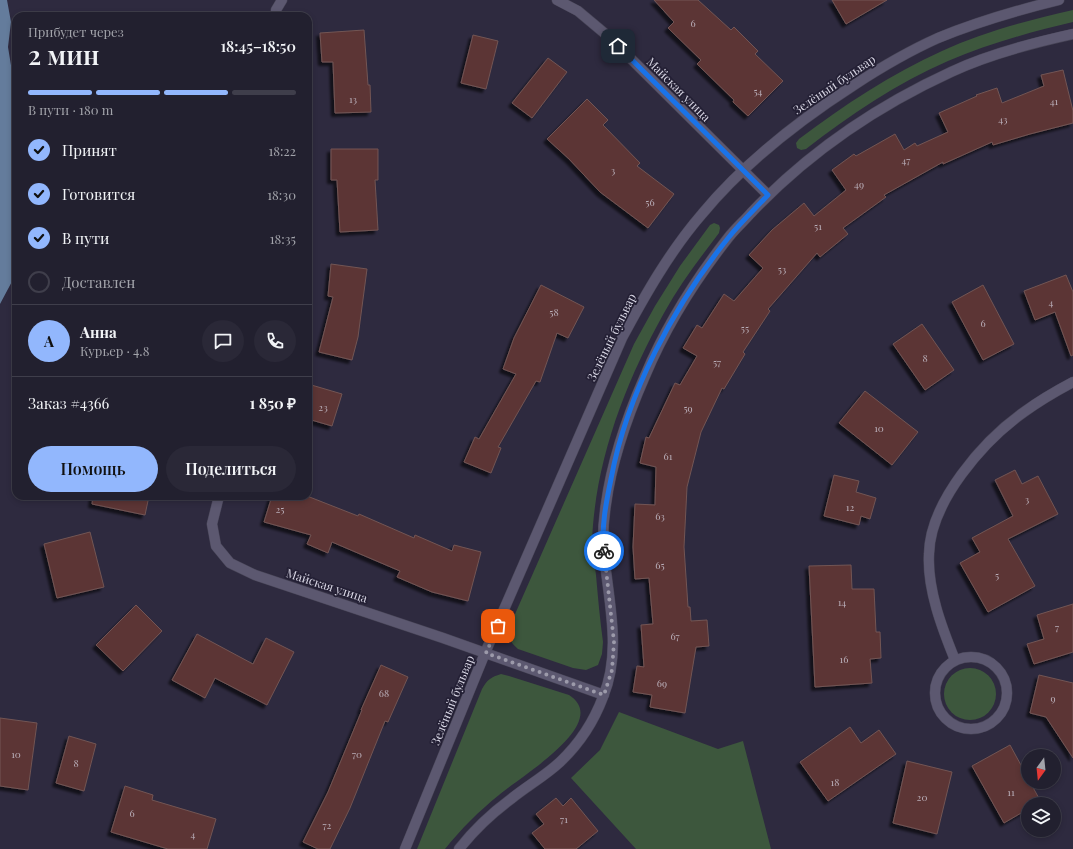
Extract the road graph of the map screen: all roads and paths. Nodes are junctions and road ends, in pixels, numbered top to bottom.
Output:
1 (282, 0) edge
2 (556, 0) edge
3 (1059, 0) edge
4 (276, 12) edge
5 (1073, 34) edge
6 (743, 170) junction
7 (768, 195) junction
8 (1073, 382) edge
9 (218, 500) edge
10 (486, 653) junction
11 (955, 660) junction
12 (604, 695) junction
13 (405, 849) edge
14 (459, 849) edge

1 - 4 street
2 - 6 street, Майская улица
3 - 6 street, Зелёный бульвар
5 - 7 street
6 - 7 street, Майская улица
6 - 10 street, Зелёный бульвар
7 - 12 street
8 - 11 street
9 - 10 street, Майская улица
10 - 12 street, Майская улица
10 - 13 street, Зелёный бульвар
11 - 11 street
12 - 14 street

